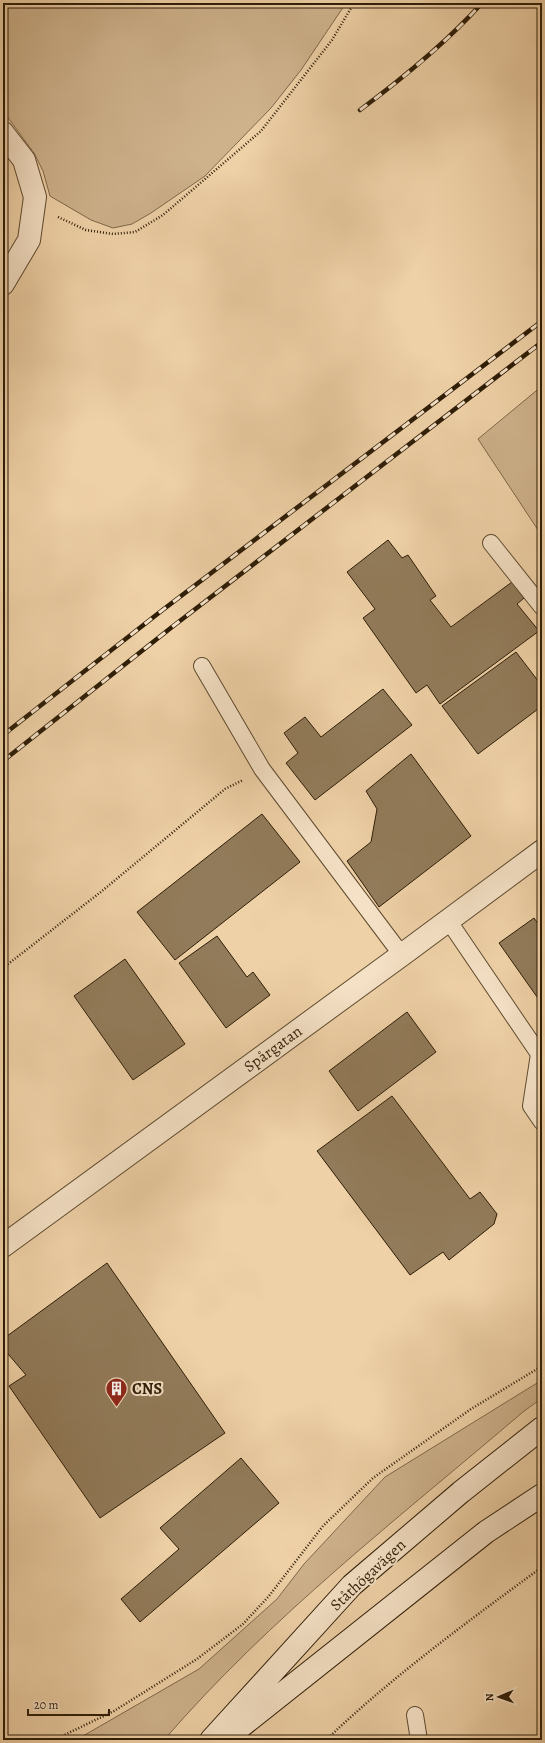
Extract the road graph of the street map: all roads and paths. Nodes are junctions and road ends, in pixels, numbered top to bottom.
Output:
1 (354, 3) edge
2 (3, 133) edge
3 (35, 197) junction
4 (3, 284) edge
5 (491, 543) dead end
6 (542, 607) edge
7 (202, 666) dead end
8 (262, 769) junction
9 (538, 858) edge
10 (448, 920) junction
11 (403, 954) junction
12 (3, 968) edge
13 (542, 1122) edge
14 (3, 1246) edge
15 (542, 1366) edge
16 (542, 1428) edge
17 (542, 1495) edge
18 (542, 1567) edge
19 (415, 1715) dead end
20 (54, 1740) edge
21 (211, 1740) edge
22 (224, 1740) edge
23 (326, 1740) edge
24 (419, 1740) edge

1 - 3 path
2 - 3 main road
3 - 4 main road
5 - 6 lane
7 - 8 lane
8 - 11 lane
8 - 12 path
9 - 10 main road, Spårgatan
10 - 11 main road, Spårgatan
10 - 13 lane
11 - 14 main road, Spårgatan
15 - 20 path
16 - 21 main road, Ståthögavägen
17 - 22 main road
18 - 23 path
19 - 24 lane

